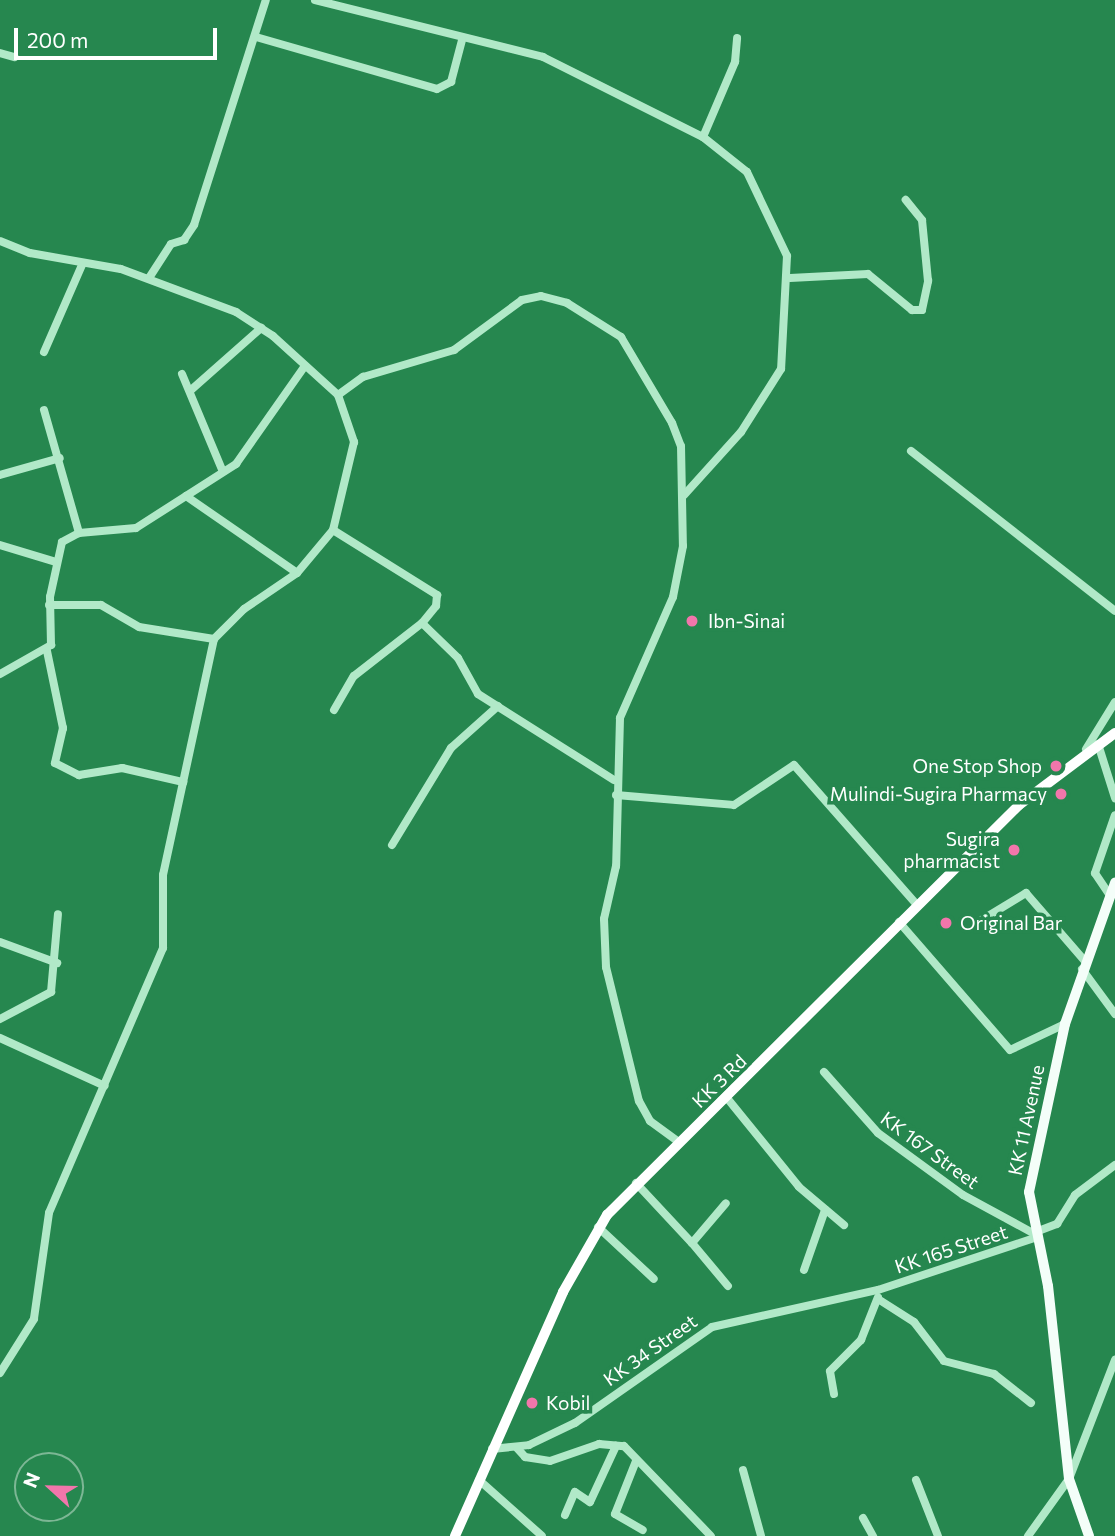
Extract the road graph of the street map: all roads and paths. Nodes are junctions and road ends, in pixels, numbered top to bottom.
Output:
1 (266, 0) edge
2 (315, 0) edge
3 (256, 37) junction
4 (737, 38) dead end
5 (462, 40) junction
6 (0, 53) edge
7 (14, 57) dead end
8 (703, 137) junction
9 (906, 200) dead end
10 (0, 241) edge
11 (82, 265) junction
12 (149, 278) junction
13 (790, 278) junction
14 (261, 328) junction
15 (44, 352) dead end
16 (305, 366) junction
17 (182, 374) dead end
18 (191, 390) junction
19 (338, 395) junction
20 (44, 410) dead end
21 (911, 451) dead end
22 (61, 458) junction
23 (223, 472) junction
24 (0, 475) edge
25 (684, 495) junction
26 (186, 496) junction
27 (333, 530) junction
28 (79, 533) junction
29 (0, 545) edge
30 (57, 562) junction
31 (297, 573) junction
32 (49, 605) junction
33 (1115, 611) edge
34 (422, 623) junction
35 (214, 639) junction
36 (47, 651) junction
37 (0, 674) edge
38 (1115, 702) edge
39 (498, 706) junction
40 (334, 710) dead end
41 (1115, 733) edge
42 (1098, 744) junction
43 (1086, 749) junction
44 (614, 780) junction
45 (183, 782) junction
46 (616, 795) junction
47 (1115, 798) edge
48 (1115, 814) edge
49 (392, 845) dead end
50 (1115, 883) edge
51 (1109, 894) junction
52 (916, 904) junction
53 (58, 914) dead end
54 (980, 921) dead end
55 (899, 922) junction
56 (0, 942) edge
57 (57, 963) junction
58 (1083, 964) junction
59 (1115, 1014) edge
60 (0, 1019) edge
61 (1065, 1024) junction
62 (0, 1038) edge
63 (824, 1072) dead end
64 (105, 1086) junction
65 (727, 1098) junction
66 (679, 1142) junction
67 (1115, 1165) edge
68 (636, 1183) junction
69 (726, 1203) dead end
70 (825, 1210) junction
71 (844, 1225) dead end
72 (598, 1227) junction
73 (1034, 1235) junction
74 (692, 1243) junction
75 (804, 1270) dead end
76 (653, 1279) dead end
77 (728, 1286) dead end
78 (878, 1294) junction
79 (1115, 1360) edge
80 (0, 1373) edge
81 (834, 1394) dead end
82 (1031, 1403) dead end
83 (616, 1446) junction
84 (517, 1448) junction
85 (492, 1449) junction
86 (636, 1461) junction
87 (743, 1470) dead end
88 (1069, 1479) junction
89 (478, 1480) junction
90 (916, 1480) dead end
91 (565, 1515) dead end
92 (863, 1518) dead end
93 (643, 1530) dead end
94 (458, 1535) edge
95 (542, 1536) edge
96 (711, 1536) edge
97 (761, 1536) edge
98 (873, 1536) edge
99 (938, 1536) edge
100 (1028, 1536) edge
101 (1089, 1536) edge

1 - 3 street
2 - 5 street
3 - 5 street
3 - 12 street
4 - 8 street
5 - 8 street
6 - 7 street
8 - 13 street
9 - 13 street
10 - 11 street
11 - 12 street
11 - 15 street
12 - 14 street
13 - 25 street
14 - 16 street
14 - 18 street
16 - 19 street
16 - 23 street
17 - 18 street
18 - 23 street
19 - 25 street
19 - 27 street
20 - 22 street
21 - 33 street
22 - 24 street
22 - 28 street
23 - 26 street
25 - 44 street
26 - 28 street
26 - 31 street
27 - 31 street
27 - 34 street
28 - 30 street
29 - 30 street
30 - 32 street
31 - 35 street
32 - 35 street
32 - 36 street
34 - 39 street
34 - 40 street
35 - 45 street
36 - 37 street
36 - 45 street
38 - 43 street
39 - 44 street
39 - 49 street
41 - 42 highway, KK 3 Rd
42 - 43 highway, KK 3 Rd
42 - 47 street
43 - 52 highway, KK 3 Rd
44 - 46 street
45 - 64 street
46 - 52 street
46 - 66 street
48 - 51 street
50 - 51 main road, KK 11 Avenue
51 - 58 main road, KK 11 Avenue
52 - 55 highway, KK 3 Rd
53 - 57 street
54 - 58 street
55 - 61 street
55 - 65 highway, KK 3 Rd
56 - 57 street
57 - 60 street
58 - 59 street
58 - 61 main road, KK 11 Avenue
61 - 73 main road, KK 11 Avenue
62 - 64 street
63 - 73 street, KK 167 Street
64 - 80 street
65 - 66 highway, KK 3 Rd
65 - 70 street
66 - 68 highway, KK 3 Rd
67 - 73 street, KK 165 Street
68 - 72 highway, KK 3 Rd
68 - 74 street
69 - 74 street
70 - 71 street
70 - 75 street
72 - 76 street
72 - 85 highway, KK 3 Rd
73 - 78 street, KK 165 Street
73 - 88 main road, KK 11 Avenue
74 - 77 street
78 - 81 street
78 - 82 street
78 - 84 street, KK 34 Street
79 - 88 street
83 - 84 street
83 - 86 street
83 - 91 street
84 - 85 street, KK 34 Street
85 - 89 highway, KK 3 Rd
86 - 93 street
86 - 96 street
87 - 97 street
88 - 100 street
88 - 101 main road, KK 11 Avenue
89 - 94 highway, KK 3 Rd
89 - 95 street
90 - 99 street
92 - 98 street

